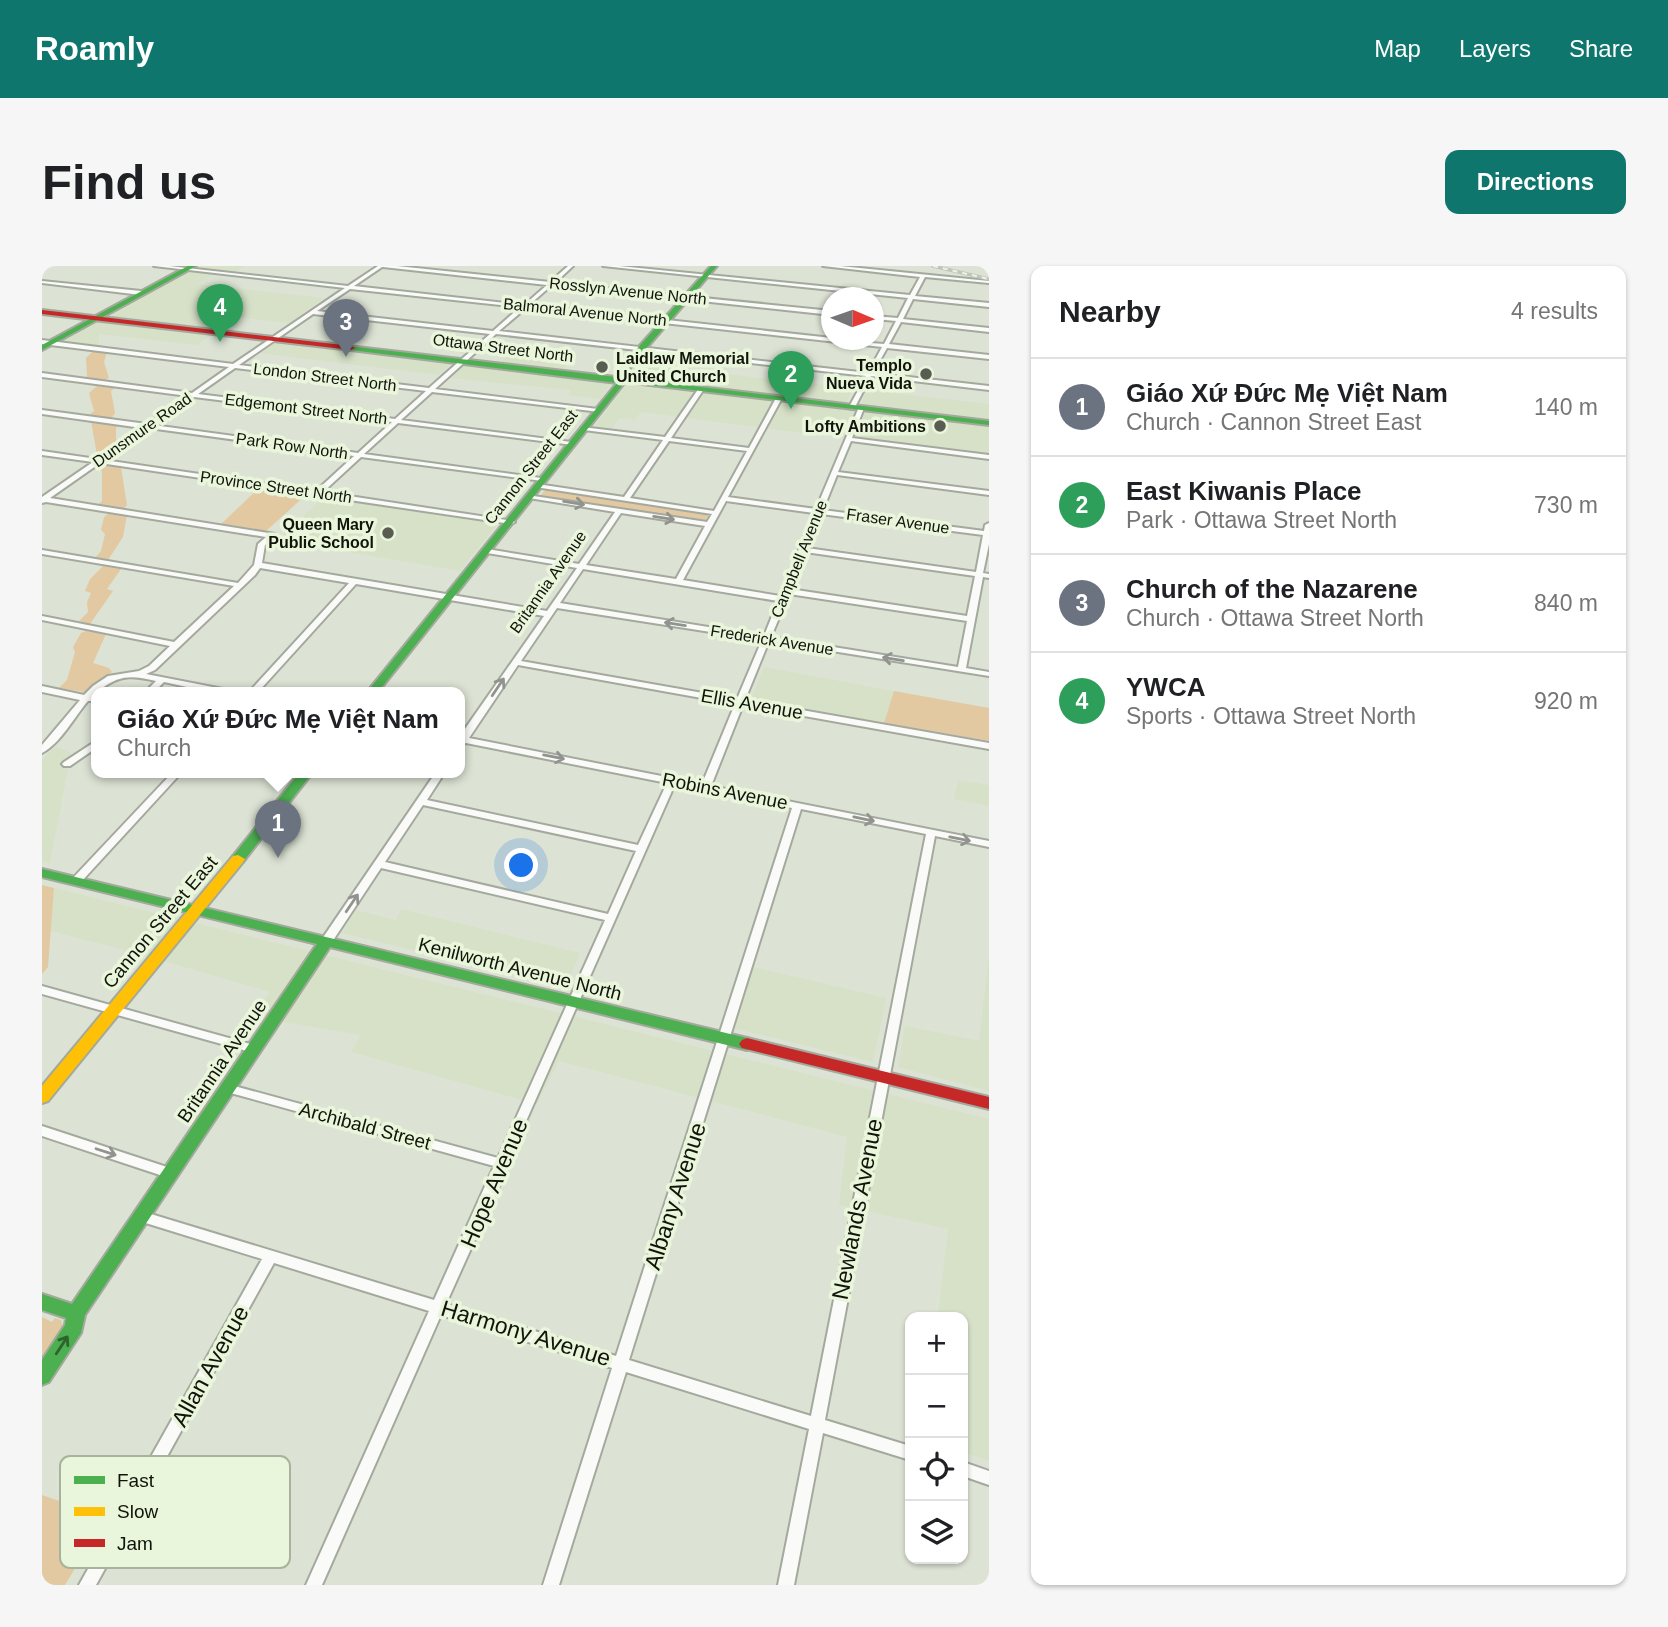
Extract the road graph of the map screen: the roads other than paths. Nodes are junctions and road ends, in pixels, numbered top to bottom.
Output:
1 (156, 266) edge
2 (382, 266) edge
3 (571, 266) edge
4 (606, 266) edge
5 (825, 266) edge
6 (183, 269) edge
7 (710, 271) edge
8 (923, 276) junction
9 (42, 282) edge
10 (989, 282) edge
11 (551, 283) junction
12 (350, 287) junction
13 (141, 293) junction
14 (912, 297) junction
15 (685, 298) junction
16 (989, 305) edge
17 (525, 306) junction
18 (42, 312) edge
19 (313, 312) junction
20 (821, 312) edge
21 (96, 318) junction
22 (884, 318) edge
23 (899, 320) junction
24 (665, 321) junction
25 (989, 330) edge
26 (495, 331) junction
27 (272, 339) junction
28 (45, 344) edge
29 (885, 346) junction
30 (642, 348) junction
31 (989, 357) edge
32 (463, 361) junction
33 (234, 365) junction
34 (869, 374) junction
35 (42, 375) edge
36 (620, 380) junction
37 (989, 388) edge
38 (701, 389) junction
39 (431, 390) junction
40 (193, 395) junction
41 (779, 398) junction
42 (856, 408) junction
43 (598, 411) junction
44 (42, 412) edge
45 (398, 421) junction
46 (989, 423) edge
47 (148, 426) junction
48 (584, 428) junction
49 (667, 439) junction
50 (848, 439) junction
51 (571, 444) junction
52 (751, 450) junction
53 (42, 453) edge
54 (361, 456) junction
55 (989, 457) edge
56 (98, 461) junction
57 (834, 473) junction
58 (536, 488) junction
59 (318, 493) junction
60 (989, 493) edge
61 (626, 499) junction
62 (724, 499) junction
63 (43, 500) edge
64 (618, 510) junction
65 (819, 511) junction
66 (716, 513) junction
67 (511, 522) junction
68 (710, 525) junction
69 (988, 531) edge
70 (803, 550) junction
71 (487, 551) junction
72 (42, 552) edge
73 (258, 565) junction
74 (581, 566) junction
75 (984, 576) edge
76 (355, 581) junction
77 (678, 582) junction
78 (239, 585) junction
79 (785, 595) junction
80 (450, 597) junction
81 (555, 605) junction
82 (548, 614) junction
83 (42, 618) edge
84 (971, 619) junction
85 (767, 639) junction
86 (176, 645) junction
87 (514, 662) junction
88 (961, 670) junction
89 (989, 674) edge
90 (141, 675) junction
91 (162, 679) junction
92 (101, 687) edge
93 (154, 687) edge
94 (200, 687) edge
95 (258, 687) edge
96 (376, 687) edge
97 (42, 689) edge
98 (91, 696) edge
99 (88, 699) junction
100 (740, 702) junction
101 (465, 735) edge
102 (465, 742) edge
103 (989, 746) edge
104 (91, 748) edge
105 (42, 750) edge
106 (68, 764) dead end
107 (172, 778) edge
108 (302, 778) edge
109 (437, 778) edge
110 (672, 781) junction
111 (705, 788) junction
112 (421, 802) junction
113 (797, 806) junction
114 (931, 833) junction
115 (989, 844) edge
116 (641, 849) junction
117 (378, 864) junction
118 (42, 873) edge
119 (76, 881) junction
120 (198, 910) junction
121 (612, 918) junction
122 (326, 942) junction
123 (42, 990) edge
124 (572, 1002) junction
125 (112, 1009) junction
126 (725, 1040) junction
127 (254, 1049) junction
128 (883, 1077) junction
129 (227, 1088) junction
130 (42, 1097) edge
131 (989, 1103) edge
132 (42, 1131) edge
133 (503, 1164) junction
134 (169, 1173) junction
135 (141, 1216) junction
136 (271, 1256) junction
137 (42, 1302) edge
138 (440, 1307) junction
139 (76, 1313) junction
140 (621, 1363) junction
141 (42, 1376) edge
142 (818, 1423) junction
143 (905, 1451) edge
144 (159, 1456) edge
145 (968, 1471) edge
146 (989, 1478) edge
147 (97, 1568) edge
148 (87, 1585) edge
149 (314, 1585) edge
150 (551, 1585) edge
151 (786, 1585) edge

1 - 6 street, Balmoral Avenue North
2 - 11 street, Rosslyn Avenue North
2 - 12 street, Dunsmure Road
3 - 11 street
4 - 7 street
5 - 8 street
6 - 12 street, Balmoral Avenue North
6 - 13 main road
7 - 14 street
7 - 15 main road, Cannon Street East
8 - 10 street
8 - 14 street, Campbell Avenue
9 - 13 street
11 - 15 street, Rosslyn Avenue North
11 - 17 street
12 - 17 street, Balmoral Avenue North
12 - 19 street, Dunsmure Road
13 - 21 main road
14 - 16 street
14 - 23 street, Campbell Avenue
15 - 20 street, Rosslyn Avenue North
15 - 24 main road, Cannon Street East
17 - 24 street, Balmoral Avenue North
17 - 26 street
18 - 21 main road, Ottawa Street North
19 - 26 street
19 - 27 street, Dunsmure Road
21 - 27 main road, Ottawa Street North
21 - 28 main road
22 - 23 street
23 - 25 street
23 - 29 street, Campbell Avenue
24 - 29 street, Balmoral Avenue North
24 - 30 main road, Cannon Street East
26 - 30 street
26 - 32 street
27 - 32 main road, Ottawa Street North
27 - 33 street, Dunsmure Road
28 - 33 street, London Street North
29 - 31 street, Balmoral Avenue North
29 - 34 street, Campbell Avenue
30 - 34 street
30 - 36 main road, Cannon Street East
32 - 36 main road, Ottawa Street North
32 - 39 street
33 - 39 street, London Street North
33 - 40 street, Dunsmure Road
34 - 37 street
34 - 42 street, Campbell Avenue
35 - 40 street, Edgemont Street North
36 - 38 main road, Ottawa Street North
36 - 43 main road, Cannon Street East
38 - 41 main road, Ottawa Street North
38 - 49 street
39 - 43 street, London Street North
39 - 45 street
40 - 45 street, Edgemont Street North
40 - 47 street, Dunsmure Road
41 - 42 main road, Ottawa Street North
41 - 52 street
42 - 46 main road, Ottawa Street North
42 - 50 street, Campbell Avenue
43 - 48 main road, Cannon Street East
44 - 47 street, Park Row North
45 - 51 street, Edgemont Street North
45 - 54 street
47 - 54 street, Park Row North
47 - 56 street, Dunsmure Road
48 - 49 street
48 - 51 main road, Cannon Street East
49 - 52 street
49 - 61 street
50 - 55 street
50 - 57 street, Campbell Avenue
51 - 58 main road, Cannon Street East
52 - 62 street
53 - 56 street, Province Street North
54 - 58 street, Park Row North
54 - 59 street
56 - 59 street, Province Street North
56 - 63 street, Dunsmure Road
57 - 60 street
57 - 65 street, Campbell Avenue
58 - 61 street, Park Row North
58 -> 64 street, Park Row North
58 - 67 main road, Cannon Street East
59 - 67 street, Province Street North
61 - 66 street, Park Row North
62 - 65 street, Fraser Avenue
62 - 66 street
63 - 73 street
64 -> 68 street, Park Row North
64 - 74 street, Britannia Avenue
65 - 69 street, Fraser Avenue
65 - 70 street, Campbell Avenue
66 - 68 street
67 - 71 main road, Cannon Street East
68 - 77 street
69 - 75 street
70 - 75 street
70 - 79 street, Campbell Avenue
71 - 74 street
71 - 80 main road, Cannon Street East
72 - 78 street
73 - 76 street
73 - 78 street
74 - 77 street
74 - 81 street, Britannia Avenue
75 - 84 street
76 - 80 street
76 - 95 street
77 - 79 street
78 - 86 street
79 - 84 street
79 - 85 street, Campbell Avenue
80 - 82 street
80 - 96 main road, Cannon Street East
81 - 82 street, Britannia Avenue
85 -> 81 street, Frederick Avenue
82 - 87 street, Britannia Avenue
83 - 86 street
84 - 88 street
88 -> 85 street, Frederick Avenue
85 - 100 street, Campbell Avenue
86 - 90 street
87 - 100 street, Ellis Avenue
101 -> 87 street, Britannia Avenue
88 - 89 street, Frederick Avenue
90 - 91 street
90 - 92 street
91 - 93 street
91 - 94 street
97 - 99 street
98 - 99 street
99 - 105 street
100 - 103 street, Ellis Avenue
100 - 111 street, Campbell Avenue
102 -> 110 street, Robins Avenue
104 - 106 street
107 - 119 street
108 - 120 main road, Cannon Street East
109 - 112 street, Britannia Avenue
110 - 111 street, Robins Avenue
110 - 116 street, Hope Avenue
111 - 113 street, Robins Avenue
112 - 116 street
112 - 117 street, Britannia Avenue
113 -> 114 street, Robins Avenue
113 - 126 street, Albany Avenue
114 -> 115 street, Robins Avenue
114 - 128 street, Newlands Avenue
116 - 121 street, Hope Avenue
117 - 121 street
122 -> 117 street, Britannia Avenue
118 - 119 main road, Kenilworth Avenue North
119 - 120 main road, Kenilworth Avenue North
120 - 122 main road, Kenilworth Avenue North
120 - 125 main road, Cannon Street East
121 - 124 street, Hope Avenue
122 - 124 main road, Kenilworth Avenue North
122 - 127 main road, Britannia Avenue
123 - 125 street
124 - 126 main road, Kenilworth Avenue North
124 - 133 street, Hope Avenue
125 - 127 street
125 - 130 main road, Cannon Street East
126 - 128 main road, Kenilworth Avenue North
126 - 140 street, Albany Avenue
127 - 129 main road, Britannia Avenue
128 - 131 main road, Kenilworth Avenue North
128 - 142 street, Newlands Avenue
129 - 133 street, Archibald Street
129 - 134 main road, Britannia Avenue
132 -> 134 street
133 - 138 street, Hope Avenue
134 - 135 main road, Britannia Avenue
135 - 136 street, Harmony Avenue
135 - 139 main road, Britannia Avenue
136 - 138 street, Harmony Avenue
136 - 144 street, Allan Avenue
137 - 139 main road
138 - 140 street, Harmony Avenue
138 - 149 street, Hope Avenue
141 -> 139 main road, Britannia Avenue
140 - 142 street, Harmony Avenue
140 - 150 street, Albany Avenue
142 - 143 street, Harmony Avenue
142 - 151 street, Newlands Avenue
145 - 146 street
147 - 148 street, Allan Avenue

